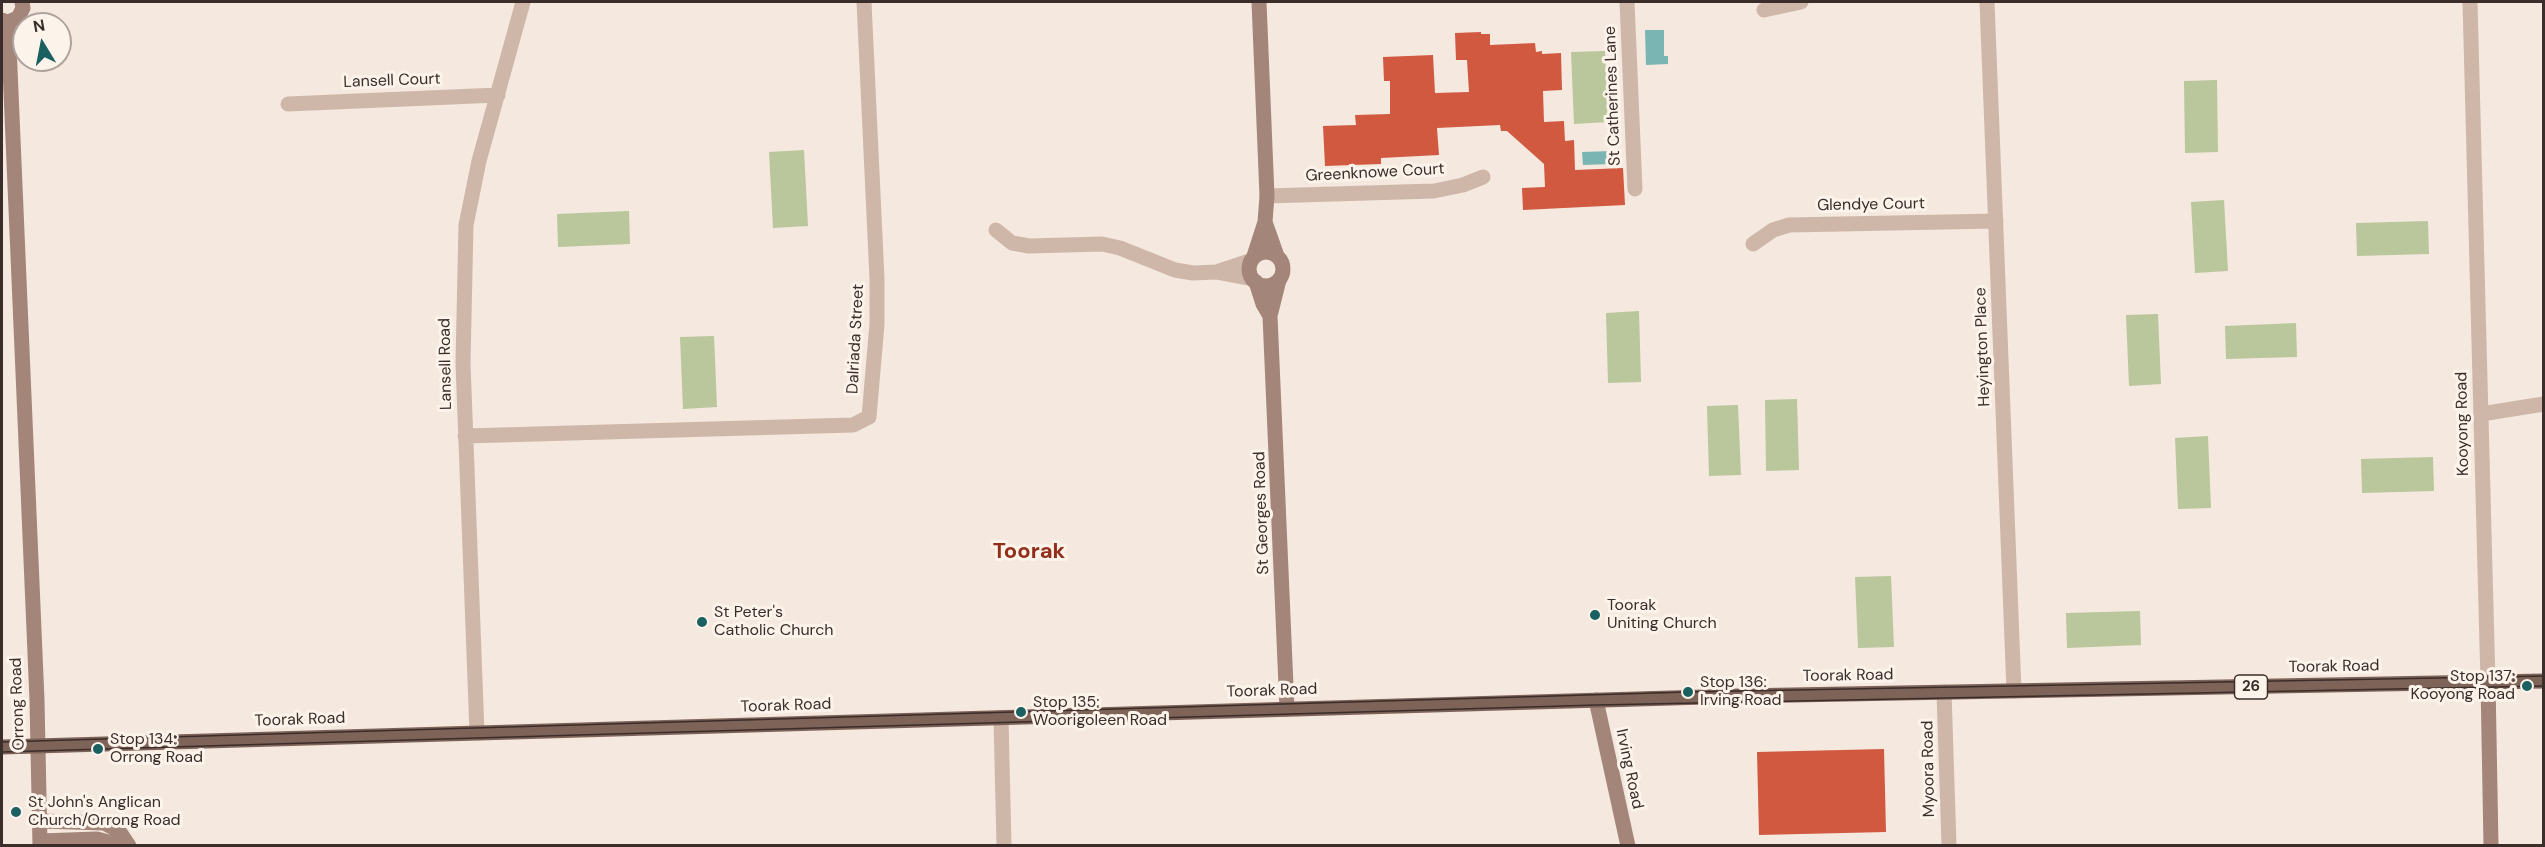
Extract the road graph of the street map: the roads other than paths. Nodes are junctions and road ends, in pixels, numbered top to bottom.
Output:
1 (22, 2) edge
2 (523, 2) edge
3 (864, 2) edge
4 (1258, 2) edge
5 (1627, 2) edge
6 (1801, 2) edge
7 (1987, 2) edge
8 (2470, 2) edge
9 (1764, 10) dead end
10 (5, 21) edge
11 (498, 95) junction
12 (288, 104) dead end
13 (1483, 177) dead end
14 (1635, 189) dead end
15 (1267, 196) junction
16 (1996, 221) junction
17 (1265, 222) junction
18 (996, 230) dead end
19 (1753, 244) dead end
20 (1277, 256) junction
21 (1253, 258) junction
22 (1216, 272) junction
23 (1279, 280) junction
24 (1254, 281) junction
25 (1270, 316) junction
26 (2544, 404) edge
27 (2481, 414) junction
28 (465, 436) junction
29 (2544, 681) edge
30 (2488, 682) junction
31 (2014, 691) junction
32 (1944, 692) junction
33 (1596, 700) junction
34 (1287, 709) junction
35 (1001, 718) junction
36 (477, 733) junction
37 (38, 746) junction
38 (2, 747) edge
39 (40, 821) junction
40 (40, 843) edge
41 (123, 846) edge
42 (129, 846) edge
43 (1004, 846) edge
44 (1628, 846) edge
45 (1949, 846) edge
46 (2492, 846) edge

1 - 10 street
2 - 11 street, Lansell Road
3 - 28 street, Dalriada Street
4 - 15 street
5 - 14 street, St Catherines Lane
6 - 9 street
7 - 16 street, Heyington Place
8 - 27 street, Kooyong Road
10 - 37 street, Orrong Road
11 - 12 street, Lansell Court
11 - 28 street, Lansell Road
13 - 15 street, Greenknowe Court
15 - 17 street
16 - 19 street, Glendye Court
16 - 31 street, Heyington Place
17 - 20 street
17 - 21 street
18 - 22 street
20 - 21 street
20 - 23 street
21 - 22 street
21 - 24 street
22 - 24 street
23 - 24 street
23 - 25 street, St Georges Road
24 - 25 street, St Georges Road
25 - 34 street, St Georges Road
26 - 27 street
27 - 30 street, Kooyong Road
28 - 36 street, Lansell Road
29 - 30 main road, Toorak Road / 26
30 - 31 main road, Toorak Road / 26
30 - 46 street, Kooyong Road
31 - 32 main road, Toorak Road / 26
32 - 33 main road, Toorak Road / 26
32 - 45 street, Myoora Road
33 - 34 main road, Toorak Road / 26
33 - 44 street, Irving Road
34 - 35 main road, Toorak Road / 26
35 - 36 main road, Toorak Road / 26
35 - 43 street
36 - 37 main road, Toorak Road / 26
37 - 38 main road, Toorak Road / 26
37 - 39 street, Orrong Road
39 - 40 street, Orrong Road
39 - 42 street
40 - 41 street

